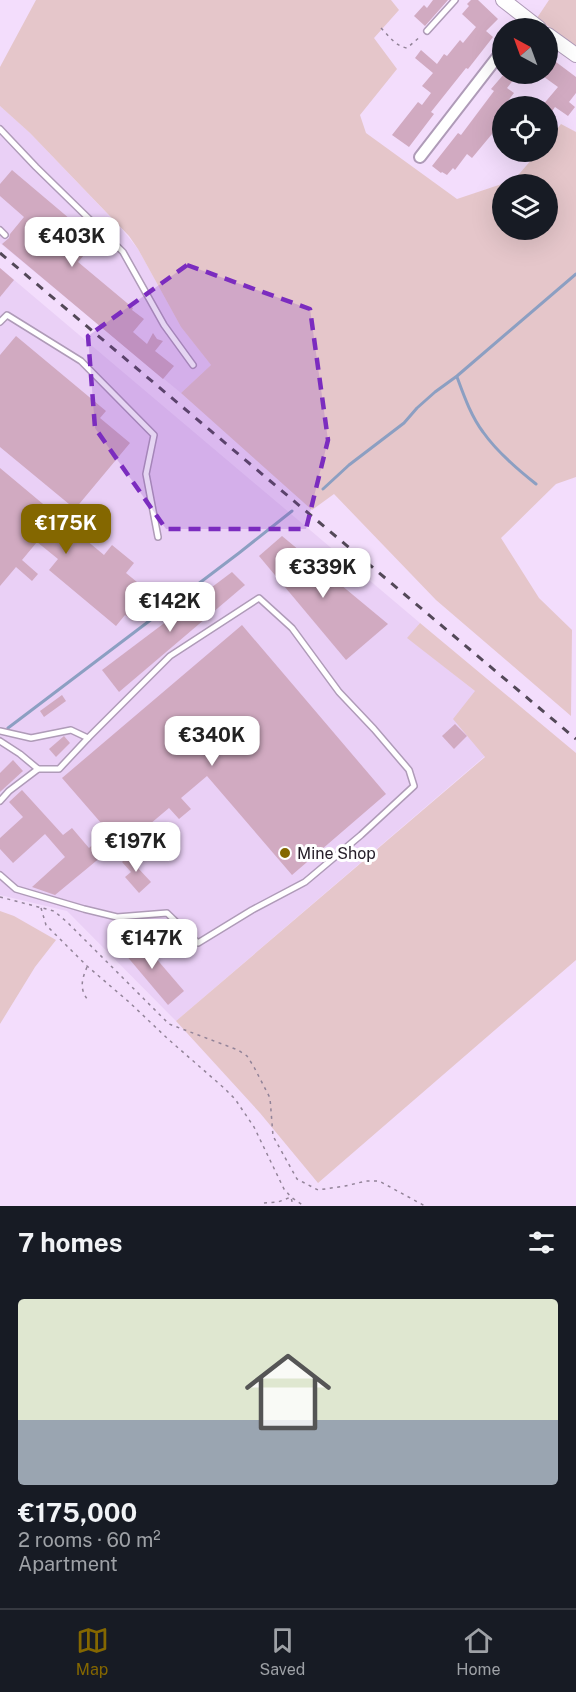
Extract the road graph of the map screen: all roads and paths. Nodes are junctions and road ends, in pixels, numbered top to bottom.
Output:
1 (455, 0) edge
2 (503, 0) edge
3 (521, 18) edge
4 (381, 28) dead end
5 (427, 31) joint
6 (558, 42) edge
7 (576, 55) edge
8 (492, 64) edge
9 (0, 130) edge
10 (420, 157) dead end
11 (0, 230) edge
12 (5, 235) dead end
13 (0, 322) edge
14 (193, 365) dead end
15 (158, 537) dead end
16 (0, 731) edge
17 (88, 738) junction
18 (0, 741) edge
19 (38, 769) junction
20 (0, 801) edge
21 (0, 875) edge
22 (0, 897) edge
23 (40, 908) junction
24 (87, 966) junction
25 (88, 1000) dead end
26 (291, 1197) junction
27 (264, 1203) dead end
28 (293, 1206) edge
29 (304, 1206) edge
30 (425, 1206) edge

1 - 5 lane
2 - 3 main road
4 - 5 path
6 - 7 main road
8 - 10 street
9 - 14 lane
11 - 12 lane
13 - 15 lane
16 - 17 lane
17 - 19 lane
17 - 21 lane
18 - 19 lane
19 - 20 lane
22 - 23 path
23 - 24 path
23 - 30 path
24 - 25 path
24 - 26 path
26 - 27 path
26 - 28 path
26 - 29 path

